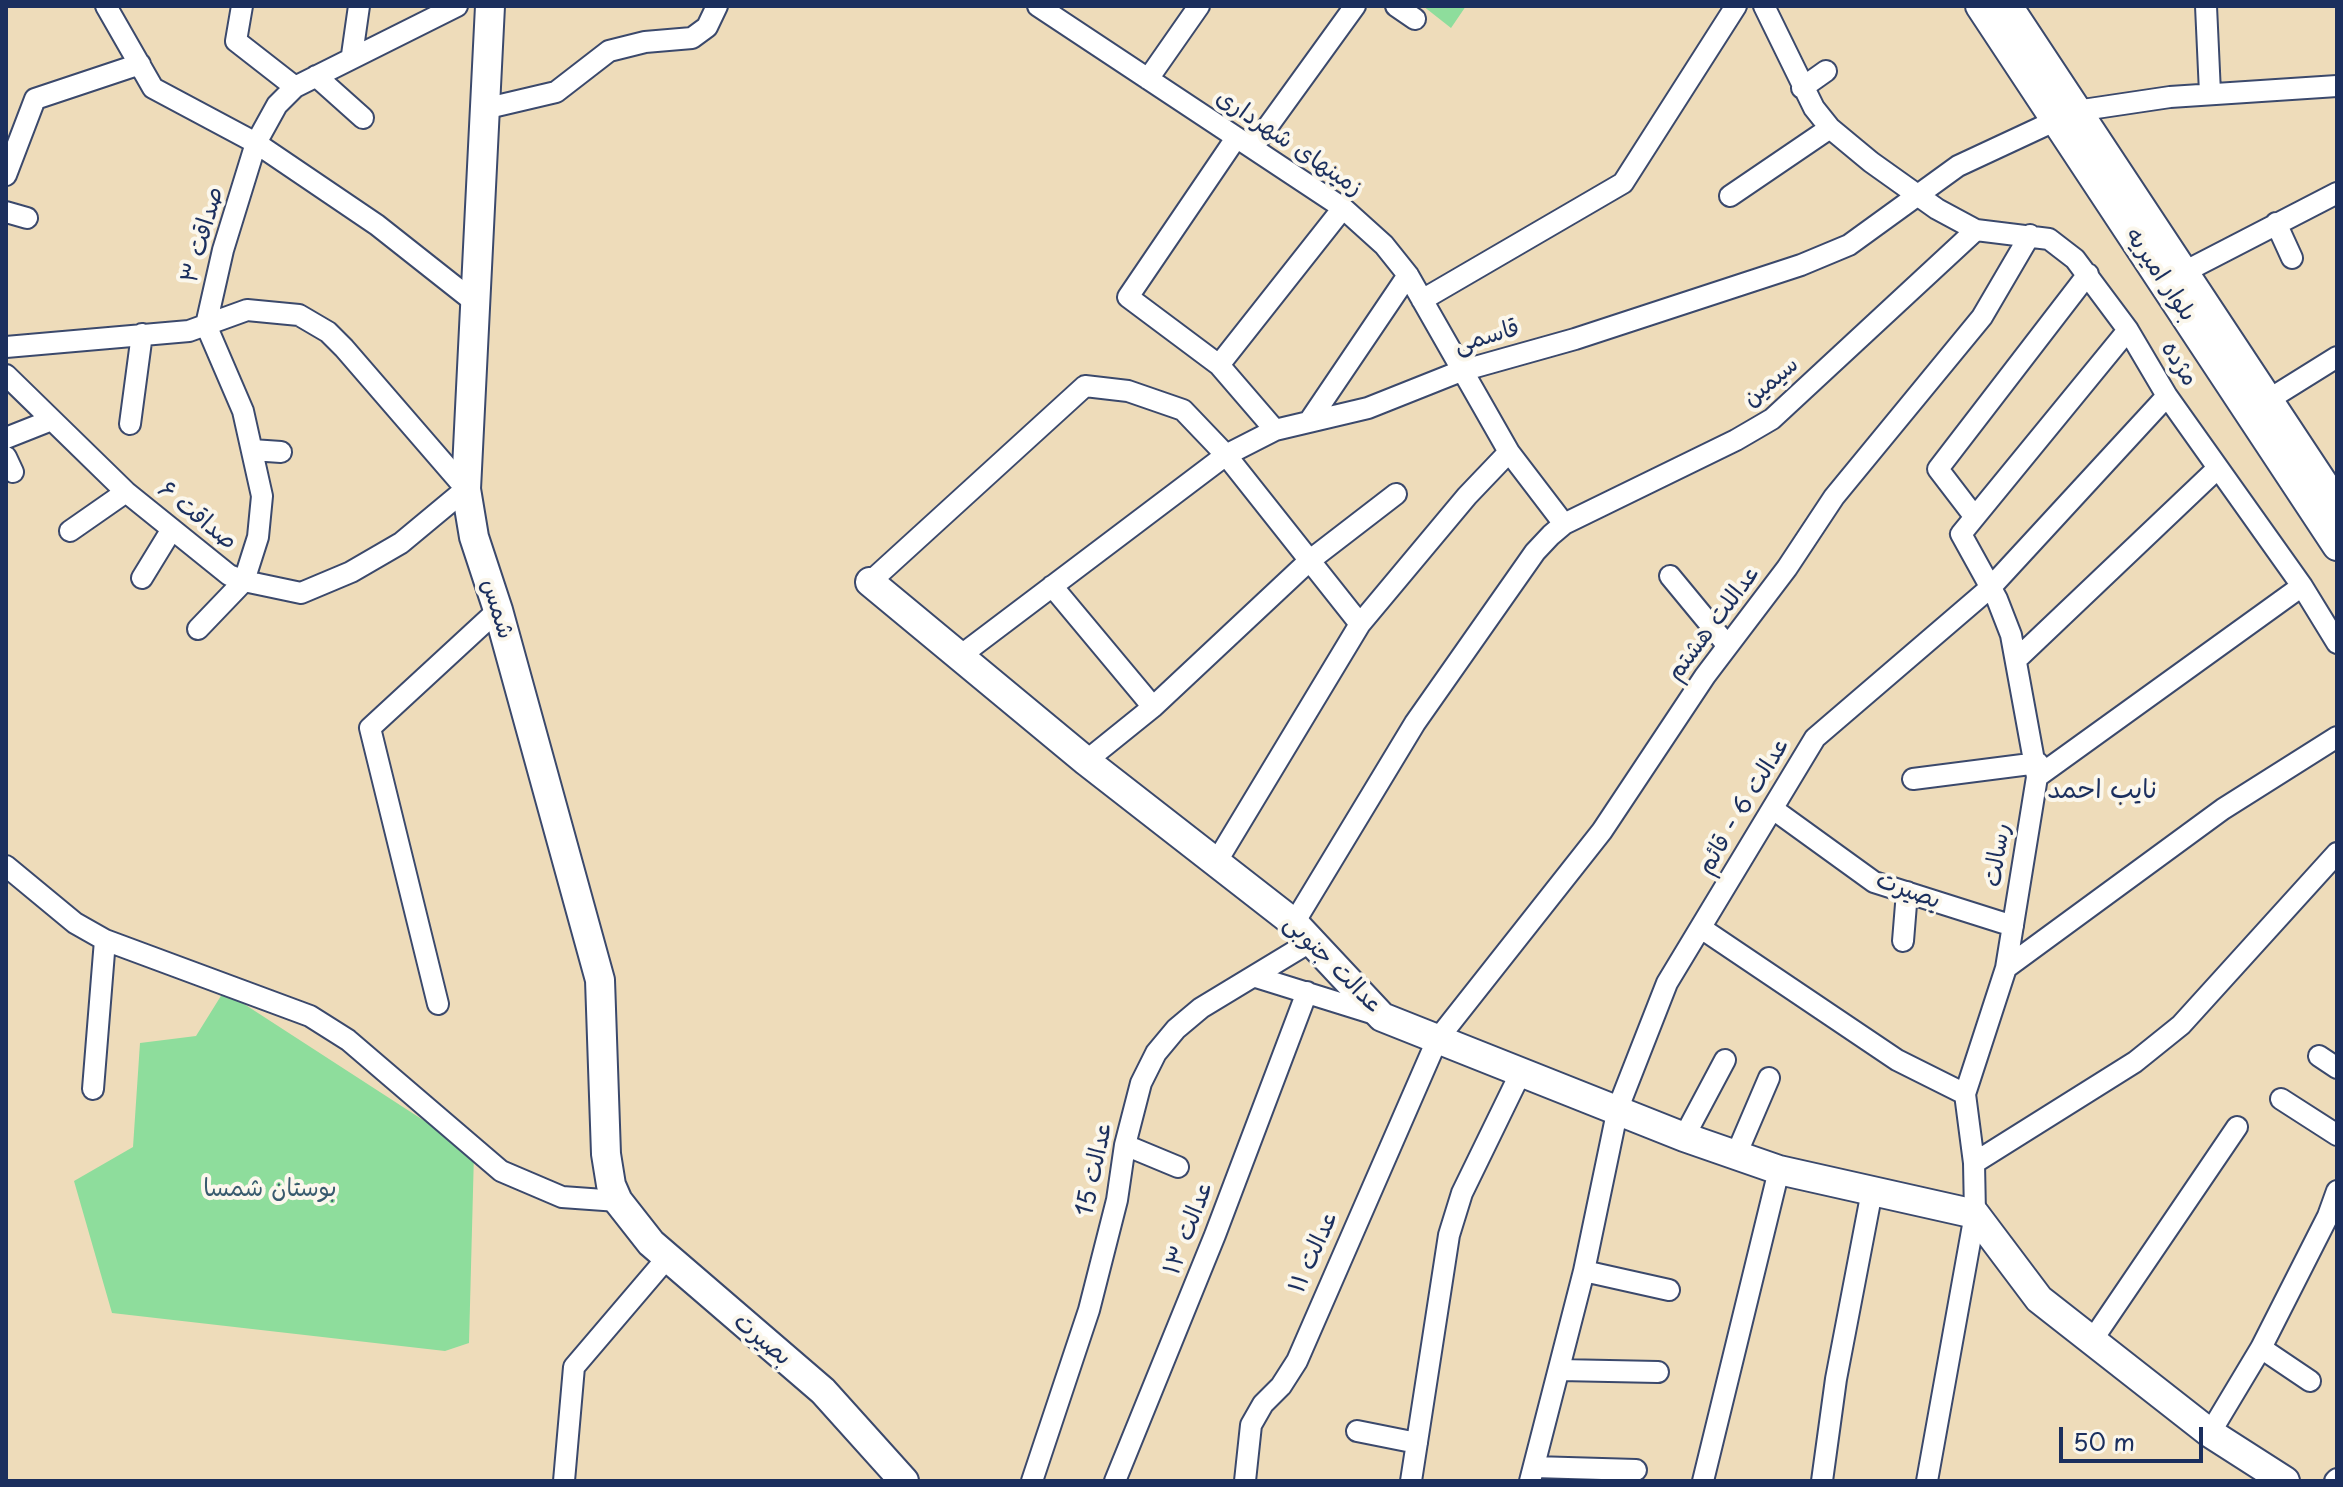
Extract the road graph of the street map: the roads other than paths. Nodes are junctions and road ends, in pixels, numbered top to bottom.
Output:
1 (106, 6) edge
2 (242, 6) edge
3 (359, 6) edge
4 (457, 6) edge
5 (490, 6) edge
6 (717, 6) edge
7 (1038, 6) edge
8 (1199, 6) edge
9 (1355, 6) edge
10 (1396, 6) edge
11 (1736, 6) edge
12 (1764, 6) edge
13 (1980, 6) edge
14 (2008, 6) edge
15 (2206, 6) edge
16 (1415, 19) dead end
17 (352, 55) junction
18 (140, 64) junction
19 (1826, 71) dead end
20 (316, 76) junction
21 (1148, 79) junction
22 (2337, 86) edge
23 (295, 87) junction
24 (1802, 88) junction
25 (2210, 93) junction
26 (488, 108) junction
27 (2067, 117) junction
28 (363, 118) dead end
29 (1830, 128) junction
30 (1245, 142) junction
31 (256, 143) junction
32 (6, 175) edge
33 (2337, 193) edge
34 (1918, 194) junction
35 (1730, 196) dead end
36 (1343, 208) junction
37 (6, 212) edge
38 (27, 218) dead end
39 (2276, 223) junction
40 (1976, 230) junction
41 (2030, 235) junction
42 (2292, 258) dead end
43 (2186, 271) junction
44 (2088, 274) junction
45 (1408, 275) junction
46 (1422, 300) junction
47 (477, 304) junction
48 (206, 325) junction
49 (2128, 330) junction
50 (142, 334) junction
51 (6, 347) edge
52 (2337, 357) edge
53 (1219, 365) junction
54 (1461, 371) junction
55 (6, 375) edge
56 (2167, 396) junction
57 (2268, 400) junction
58 (1310, 420) junction
59 (49, 421) junction
60 (130, 424) dead end
61 (1275, 430) junction
62 (6, 438) edge
63 (252, 450) junction
64 (281, 452) dead end
65 (1509, 452) junction
66 (1226, 455) junction
67 (2218, 468) junction
68 (466, 489) junction
69 (126, 492) junction
70 (1396, 494) dead end
71 (2337, 504) edge
72 (1974, 516) junction
73 (1564, 524) junction
74 (172, 529) junction
75 (70, 531) dead end
76 (2337, 546) edge
77 (1309, 561) junction
78 (1670, 576) dead end
79 (142, 578) dead end
80 (244, 581) junction
81 (870, 582) joint
82 (1052, 586) junction
83 (2302, 586) junction
84 (1991, 587) junction
85 (498, 610) junction
86 (1360, 624) junction
87 (198, 629) dead end
88 (2337, 643) edge
89 (1727, 645) junction
90 (960, 656) junction
91 (2018, 658) junction
92 (1153, 707) junction
93 (2337, 737) edge
94 (1086, 761) junction
95 (2038, 770) junction
96 (1913, 779) dead end
97 (1773, 809) junction
98 (2337, 853) edge
99 (1217, 861) junction
100 (6, 866) edge
101 (1907, 892) junction
102 (2013, 926) junction
103 (1701, 928) junction
104 (1302, 932) junction
105 (105, 940) junction
106 (1903, 941) dead end
107 (2006, 968) junction
108 (1256, 977) junction
109 (1307, 992) junction
110 (438, 1004) dead end
111 (1382, 1017) junction
112 (1437, 1040) junction
113 (2319, 1056) dead end
114 (1725, 1060) dead end
115 (2337, 1068) edge
116 (1521, 1072) junction
117 (1769, 1078) dead end
118 (93, 1089) dead end
119 (1965, 1094) junction
120 (2281, 1099) dead end
121 (1618, 1108) junction
122 (2237, 1127) dead end
123 (2337, 1135) edge
124 (1684, 1137) junction
125 (1125, 1145) junction
126 (1736, 1155) junction
127 (1974, 1163) junction
128 (1178, 1167) dead end
129 (1779, 1170) junction
130 (1872, 1191) junction
131 (2337, 1191) edge
132 (618, 1201) junction
133 (1975, 1214) junction
134 (667, 1258) junction
135 (1584, 1271) junction
136 (1669, 1290) dead end
137 (2091, 1342) junction
138 (2261, 1348) junction
139 (1560, 1370) junction
140 (1658, 1372) dead end
141 (2310, 1381) dead end
142 (1357, 1431) dead end
143 (2210, 1433) junction
144 (1417, 1443) junction
145 (1636, 1470) dead end
146 (1532, 1474) edge
147 (564, 1481) edge
148 (904, 1481) edge
149 (1032, 1481) edge
150 (1115, 1481) edge
151 (1245, 1481) edge
152 (1411, 1481) edge
153 (1703, 1481) edge
154 (1822, 1481) edge
155 (1927, 1481) edge
156 (2285, 1481) edge

1 - 18 street
2 - 23 street
3 - 17 street
4 - 17 street, صداقت ۳
5 - 26 street, شمس
6 - 26 street
7 - 21 street, زمینهای شهرداری
8 - 21 street
9 - 30 street
10 - 16 street
11 - 46 street
12 - 24 street, مژده
13 - 27 street, بلوار امیریه
14 - 27 street, بلوار امیریه
15 - 25 street
17 - 20 street, صداقت ۳
18 - 31 street
18 - 32 street
19 - 24 street
20 - 23 street, صداقت ۳
20 - 28 street
21 - 30 street, زمینهای شهرداری
22 - 25 street, قاسمی
23 - 31 street, صداقت ۳
24 - 29 street, مژده
25 - 27 street, قاسمی
26 - 47 street, شمس
27 - 34 street, قاسمی
27 - 43 street, بلوار امیریه
27 - 76 street, بلوار امیریه
29 - 34 street, مژده
29 - 35 street
30 - 36 street, زمینهای شهرداری
30 - 53 street
31 - 47 street
31 - 48 street, صداقت ۳
33 - 39 street
34 - 40 street, مژده
34 - 54 street, قاسمی
36 - 45 street, زمینهای شهرداری
36 - 53 street
37 - 38 street
39 - 42 street
39 - 43 street
40 - 41 street, مژده
40 - 73 street, سیمین
41 - 44 street, مژده
41 - 89 street, عداللت هشتم
43 - 57 street, بلوار امیریه
44 - 49 street, مژده
44 - 72 street
45 - 46 street, زمینهای شهرداری
45 - 58 street
46 - 54 street, زمینهای شهرداری
47 - 68 street, شمس
48 - 50 street
48 - 63 street
48 - 68 street
49 - 56 street, مژده
49 - 72 street
50 - 51 street
50 - 60 street
52 - 57 street
53 - 61 street
54 - 58 street, قاسمی
54 - 65 street, زمینهای شهرداری
55 - 59 street, صداقت ۶
56 - 67 street, مژده
56 - 84 street, عدالت 6 - قائم
57 - 71 street, بلوار امیریه
58 - 61 street, قاسمی
59 - 62 street
59 - 69 street, صداقت ۶
61 - 66 street, قاسمی
63 - 64 street
63 - 80 street
65 - 73 street, زمینهای شهرداری
65 - 86 street
66 - 77 street
66 - 81 street
66 - 82 street, قاسمی
67 - 83 street, مژده
67 - 91 street
68 - 80 street, صداقت ۶
68 - 85 street, شمس
69 - 74 street, صداقت ۶
69 - 75 street
70 - 77 street
72 - 84 street, رسالت
73 - 104 street, سیمین
74 - 79 street
74 - 80 street, صداقت ۶
77 - 86 street
77 - 92 street
78 - 89 street
80 - 87 street
81 - 90 street, عدالت جنوبی
82 - 90 street, قاسمی
82 - 92 street
83 - 88 street, مژده
83 - 95 street
84 - 91 street, رسالت
84 - 97 street, عدالت 6 - قائم
85 - 110 street
85 - 132 street, شمس
86 - 99 street
89 - 112 street, عداللت هشتم
90 - 94 street, عدالت جنوبی
91 - 95 street, رسالت
92 - 94 street
93 - 107 street
94 - 99 street, عدالت جنوبی
95 - 96 street
95 - 102 street, رسالت
97 - 101 street, بصیرت
97 - 103 street, عدالت 6 - قائم
98 - 127 street
99 - 104 street, عدالت جنوبی
100 - 105 street
101 - 102 street, بصیرت
101 - 106 street
102 - 107 street, رسالت
103 - 119 street
103 - 121 street, عدالت 6 - قائم
104 - 108 street, عدالت 15
104 - 111 street, عدالت جنوبی
105 - 118 street
105 - 132 street
107 - 119 street, رسالت
108 - 109 street
108 - 125 street, عدالت 15
109 - 111 street
109 - 150 street, عدالت ۱۳
111 - 112 street, عدالت جنوبی
112 - 116 street, عدالت جنوبی
112 - 151 street, عدالت ۱۱
113 - 115 street
114 - 124 street
116 - 121 street, عدالت جنوبی
116 - 144 street
117 - 126 street
119 - 127 street, رسالت
120 - 123 street
121 - 124 street, عدالت جنوبی
121 - 135 street, عدالت 6 - قائم
122 - 137 street
124 - 126 street, عدالت جنوبی
125 - 128 street
125 - 149 street, عدالت 15
126 - 129 street, عدالت جنوبی
127 - 133 street, رسالت
129 - 130 street, عدالت جنوبی
129 - 153 street
130 - 133 street, عدالت جنوبی
130 - 154 street
131 - 138 street
132 - 134 street, بصیرت
133 - 137 street
133 - 155 street, رسالت
134 - 147 street
134 - 148 street, بصیرت
135 - 136 street
135 - 139 street, عدالت 6 - قائم
137 - 143 street
138 - 141 street
138 - 143 street
139 - 140 street
139 - 146 street, عدالت 6 - قائم
142 - 144 street
143 - 156 street
144 - 152 street
145 - 146 street

